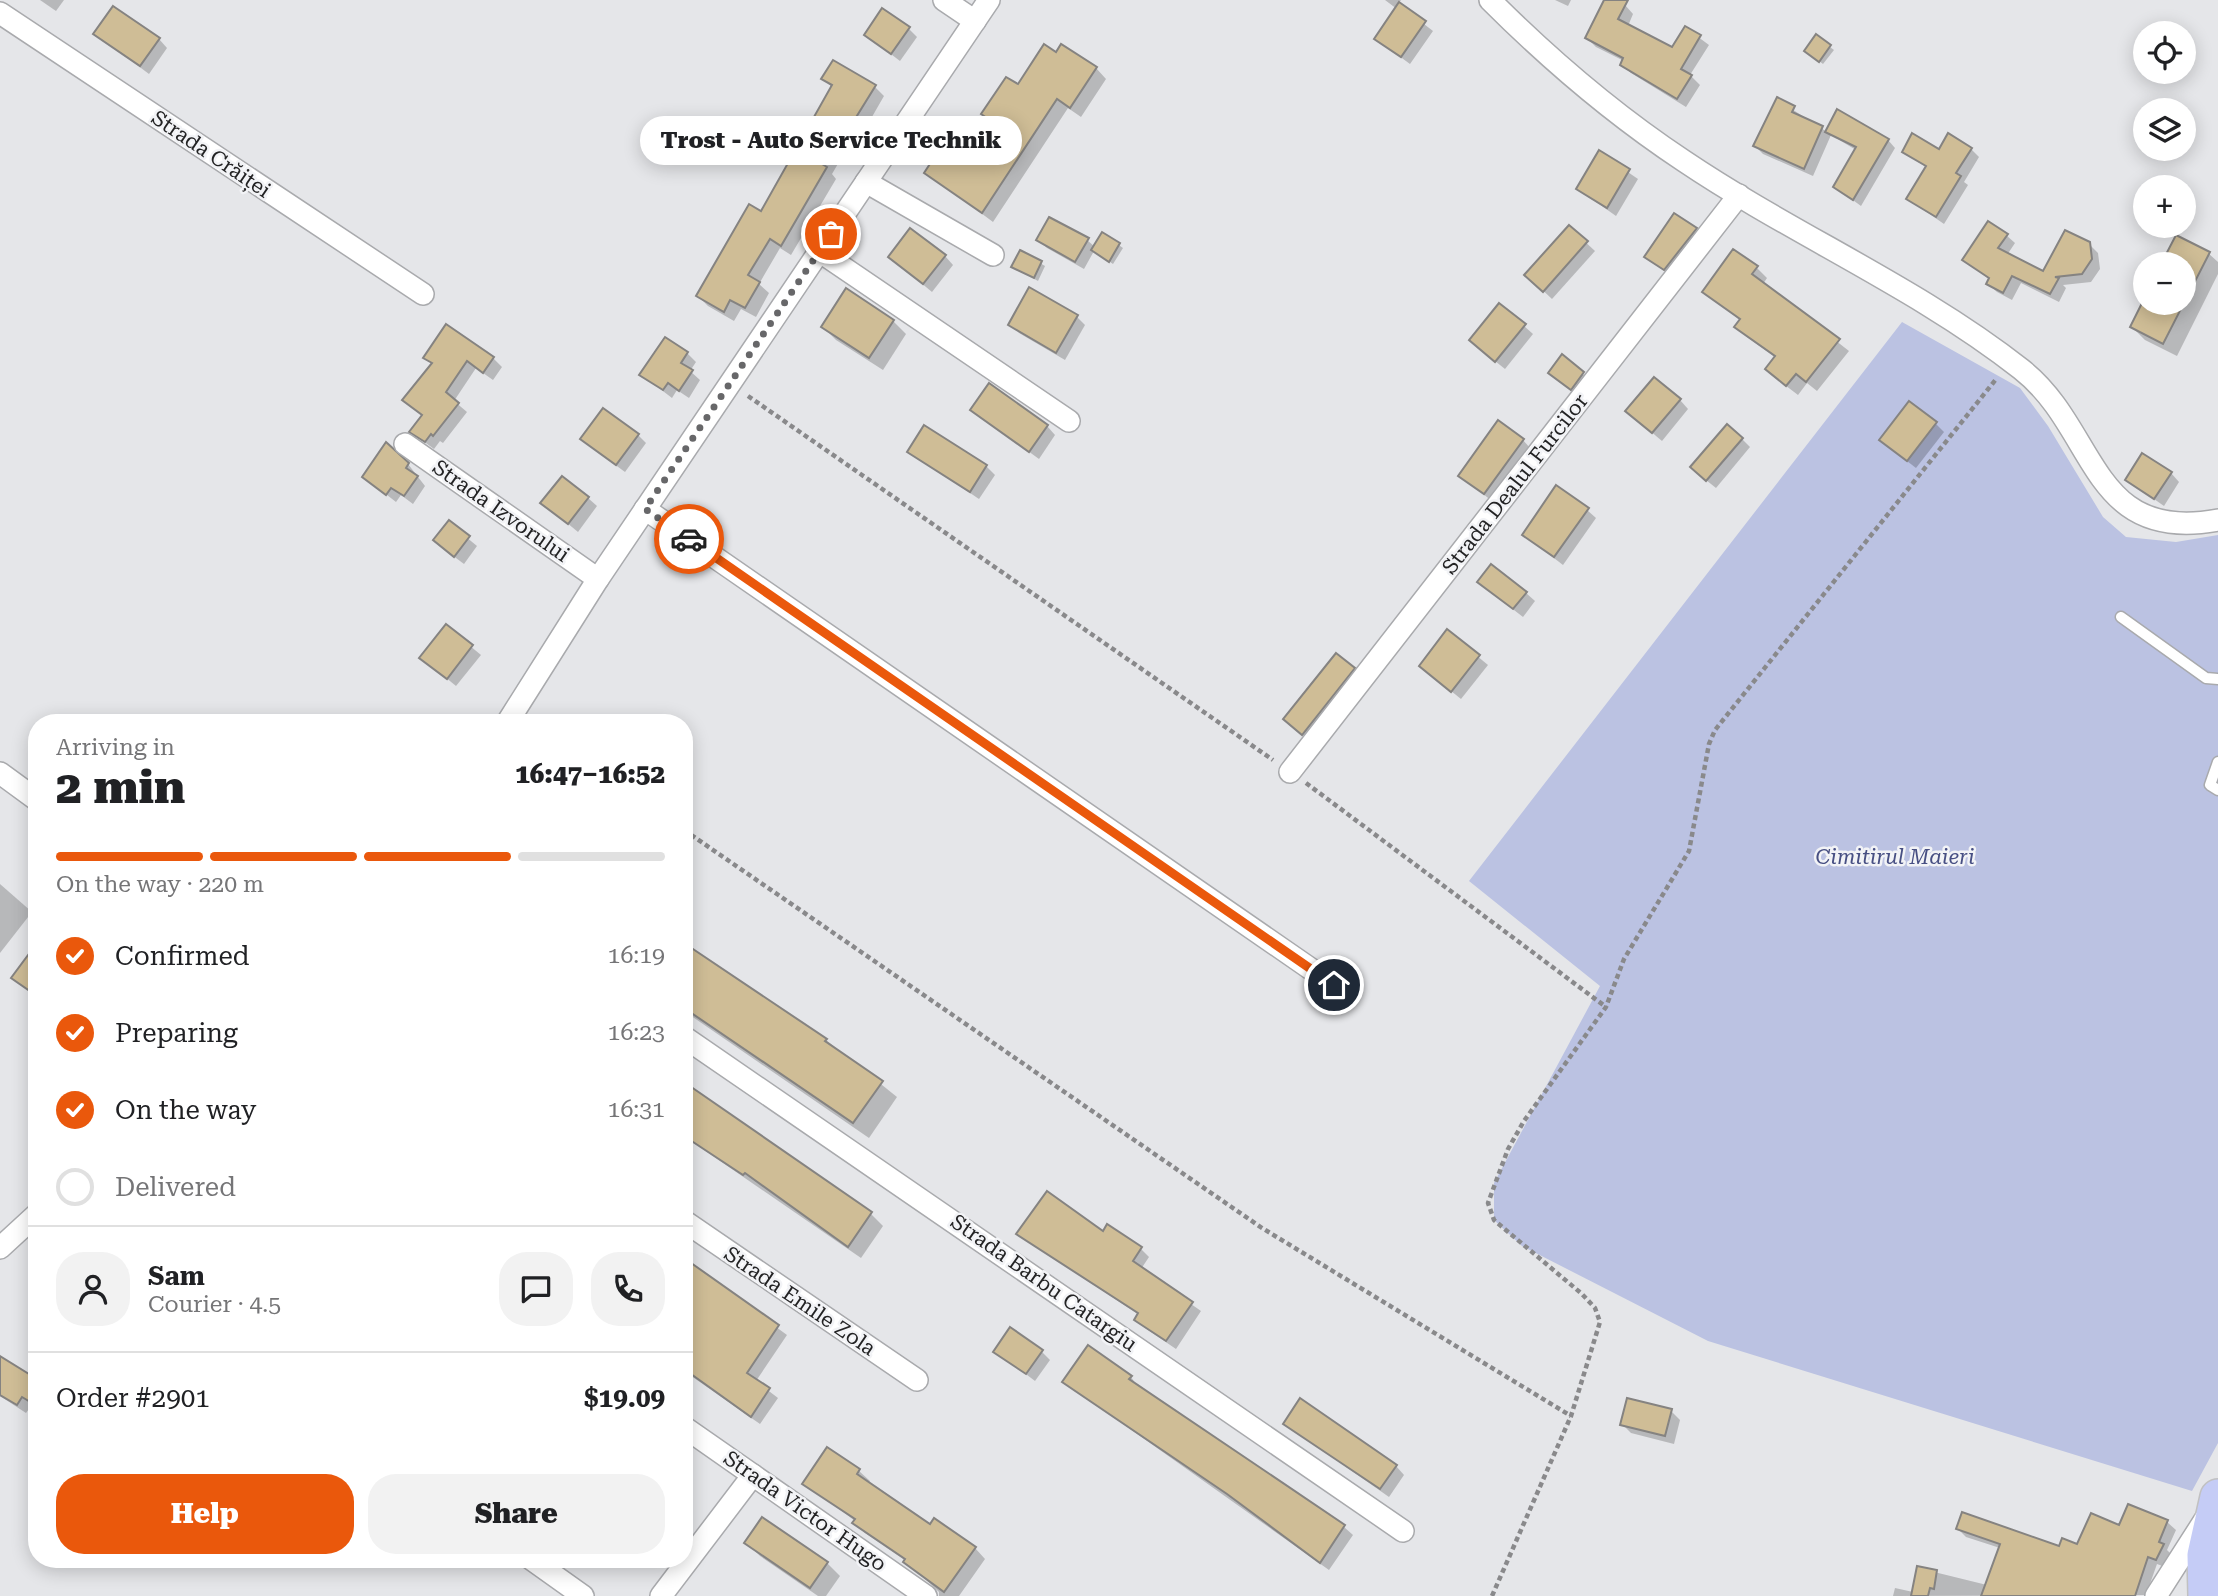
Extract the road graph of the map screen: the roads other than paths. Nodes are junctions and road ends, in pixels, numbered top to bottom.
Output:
1 (944, 0) edge
2 (989, 0) edge
3 (1490, 0) edge
4 (0, 13) edge
5 (975, 21) junction
6 (866, 181) junction
7 (1739, 195) junction
8 (820, 251) junction
9 (993, 255) dead end
10 (423, 294) dead end
11 (1069, 421) dead end
12 (405, 444) dead end
13 (645, 509) junction
14 (2218, 520) edge
15 (598, 579) junction
16 (2121, 617) dead end
17 (2218, 679) edge
18 (512, 714) edge
19 (2218, 762) edge
20 (1290, 772) road end
21 (0, 773) edge
22 (2218, 790) edge
23 (28, 793) edge
24 (1334, 985) dead end
25 (693, 1043) edge
26 (28, 1222) edge
27 (693, 1227) edge
28 (0, 1248) edge
29 (917, 1380) dead end
30 (693, 1433) edge
31 (753, 1475) junction
32 (2216, 1502) edge
33 (1403, 1531) dead end
34 (693, 1554) edge
35 (544, 1568) edge
36 (682, 1568) edge
37 (583, 1596) edge
38 (661, 1596) edge
39 (926, 1596) edge
40 (2156, 1596) edge
41 (2206, 1596) edge

1 - 5 street
2 - 5 street
3 - 7 street
4 - 10 street, Strada Crăiței
5 - 6 street
6 - 8 street
6 - 9 street
7 - 14 street
7 - 20 street, Strada Dealul Furcilor
8 - 11 street
8 - 13 street
12 - 15 street, Strada Izvorului
13 - 15 street
13 - 24 street
15 - 18 street
16 - 17 lane
19 - 22 lane
21 - 23 street
25 - 33 street, Strada Barbu Catargiu
26 - 28 street
27 - 29 street, Strada Emile Zola
30 - 31 street, Strada Victor Hugo
31 - 34 street
31 - 39 street, Strada Victor Hugo
32 - 40 street
32 - 41 main road
35 - 37 street
36 - 38 street

